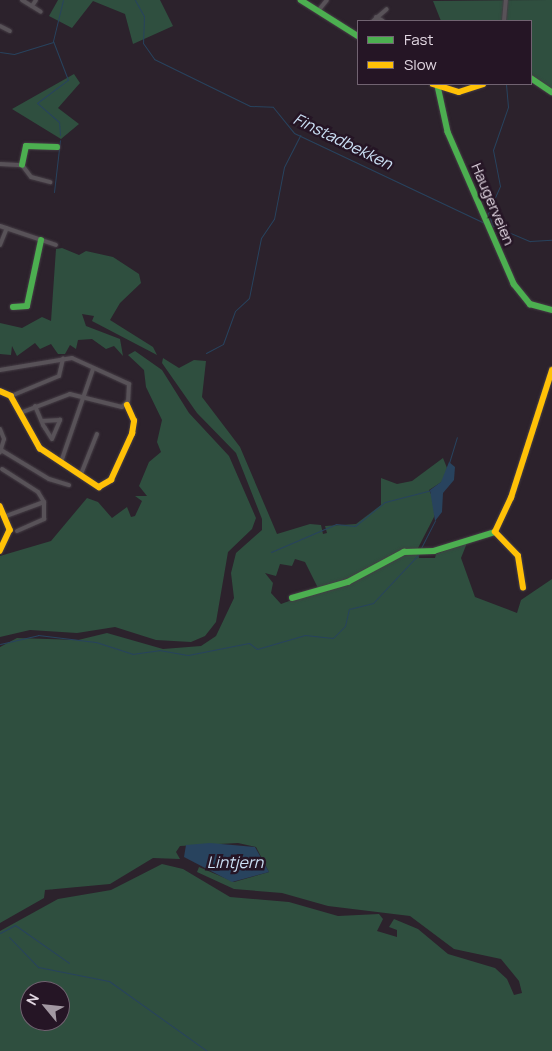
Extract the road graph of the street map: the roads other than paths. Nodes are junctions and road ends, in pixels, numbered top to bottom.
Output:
1 (22, 0) edge
2 (36, 0) edge
3 (301, 0) edge
4 (326, 0) edge
5 (506, 0) edge
6 (32, 6) junction
7 (387, 9) dead end
8 (318, 11) junction
9 (41, 12) dead end
10 (375, 19) edge
11 (504, 20) edge
12 (0, 26) edge
13 (10, 31) dead end
14 (357, 35) edge
15 (532, 79) edge
16 (436, 85) edge
17 (479, 85) edge
18 (552, 92) edge
19 (56, 147) dead end
20 (0, 164) edge
21 (22, 165) junction
22 (50, 182) dead end
23 (0, 226) edge
24 (7, 228) junction
25 (41, 240) junction
26 (0, 245) edge
27 (56, 245) dead end
28 (13, 307) dead end
29 (552, 310) edge
30 (63, 358) junction
31 (93, 369) junction
32 (0, 370) edge
33 (552, 370) edge
34 (0, 390) edge
35 (10, 396) junction
36 (85, 398) junction
37 (127, 405) junction
38 (35, 406) junction
39 (20, 413) junction
40 (42, 421) junction
41 (0, 429) edge
42 (98, 434) dead end
43 (1, 451) edge
44 (61, 462) junction
45 (2, 469) dead end
46 (81, 474) junction
47 (69, 485) dead end
48 (44, 502) junction
49 (0, 506) edge
50 (6, 516) junction
51 (17, 531) dead end
52 (494, 532) junction
53 (0, 551) edge
54 (523, 588) dead end
55 (292, 598) dead end

1 - 6 street
2 - 6 street
3 - 8 street
4 - 8 street
5 - 11 street
6 - 9 street
7 - 10 street
8 - 14 street
12 - 13 street
15 - 18 street
16 - 17 street
16 - 29 street, Haugerveien
19 - 21 street
20 - 21 street
21 - 22 street
23 - 24 street
24 - 25 street
24 - 26 street
25 - 27 street
25 - 28 street
30 - 31 street
30 - 32 street
30 - 35 street
31 - 36 street
31 - 37 street
33 - 52 street
34 - 35 street
35 - 39 street
36 - 37 street
36 - 38 street
36 - 44 street
37 - 46 street
38 - 39 street
38 - 40 street
39 - 44 street
40 - 40 street
41 - 43 street
42 - 46 street
43 - 47 street
44 - 46 street
45 - 48 street
48 - 50 street
48 - 51 street
49 - 50 street
50 - 53 street
52 - 54 street
52 - 55 street

